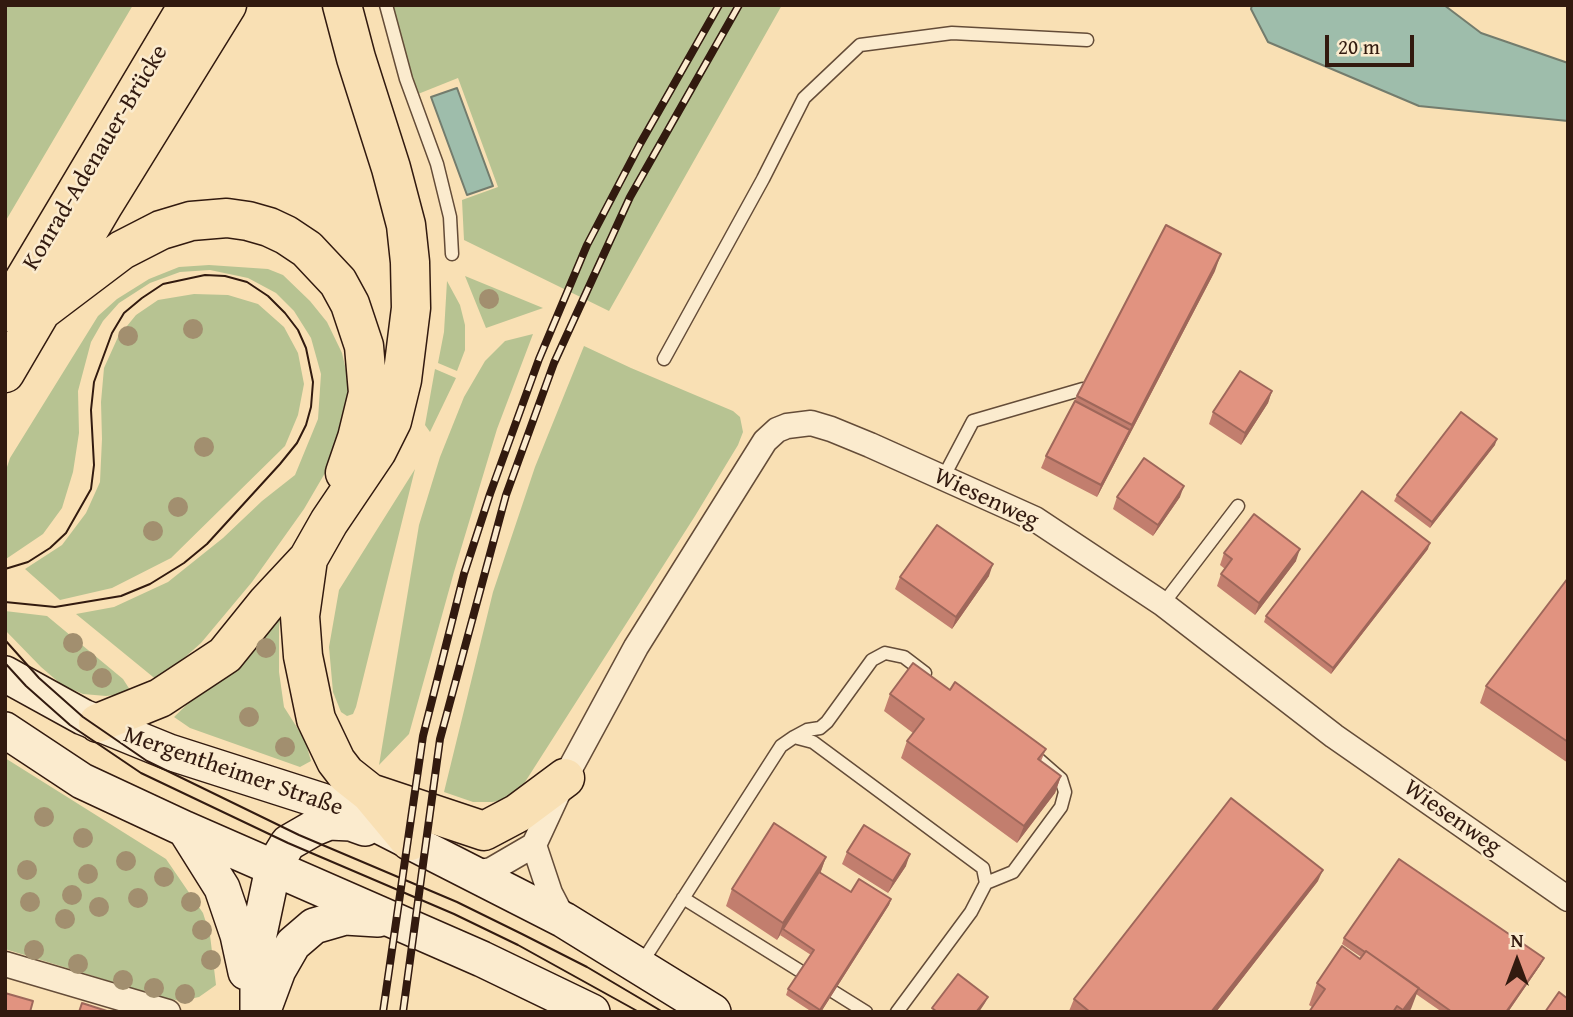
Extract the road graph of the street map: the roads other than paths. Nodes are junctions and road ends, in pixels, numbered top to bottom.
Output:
1 (188, 5) edge
2 (227, 5) edge
3 (342, 5) edge
4 (386, 5) edge
5 (1087, 40) dead end
6 (452, 254) dead end
7 (44, 309) junction
8 (5, 312) edge
9 (664, 359) dead end
10 (5, 373) edge
11 (1083, 389) edge
12 (943, 478) junction
13 (1238, 506) dead end
14 (329, 522) junction
15 (308, 559) junction
16 (1163, 604) junction
17 (5, 674) edge
18 (937, 682) edge
19 (98, 723) junction
20 (5, 730) edge
21 (794, 737) junction
22 (1024, 746) edge
23 (565, 778) junction
24 (370, 793) junction
25 (186, 829) junction
26 (411, 841) junction
27 (534, 845) junction
28 (273, 868) junction
29 (468, 870) junction
30 (986, 883) junction
31 (683, 898) junction
32 (1568, 899) edge
33 (390, 920) junction
34 (564, 920) junction
35 (5, 964) edge
36 (639, 967) junction
37 (168, 1012) edge
38 (258, 1012) edge
39 (592, 1012) edge
40 (713, 1012) edge
41 (866, 1012) edge
42 (897, 1012) edge

1 - 8 main road, Konrad-Adenauer-Brücke
2 - 7 main road
3 - 14 main road
4 - 6 lane
5 - 9 lane
7 - 10 main road
7 - 14 main road
11 - 12 lane
12 - 16 street, Wiesenweg
12 - 23 street, Wiesenweg
13 - 16 lane
14 - 15 main road
15 - 19 main road
15 - 24 main road
16 - 32 street, Wiesenweg
17 - 19 main road, Mergentheimer Straße
18 - 21 lane
19 - 26 main road, Mergentheimer Straße
20 - 25 main road
21 - 30 lane
21 - 31 lane
22 - 30 lane
23 - 24 main road
23 - 27 street, Wiesenweg
24 - 26 main road
25 - 28 main road
25 - 38 main road
26 - 29 main road, Mergentheimer Straße
27 - 29 street
27 - 34 street
28 - 29 main road, Mergentheimer Straße
28 - 33 main road
28 - 38 main road
29 - 34 main road, Mergentheimer Straße
30 - 42 lane
31 - 36 lane
31 - 41 lane
33 - 38 main road
33 - 39 main road
34 - 36 main road, Mergentheimer Straße
35 - 37 street
36 - 40 main road, Mergentheimer Straße

